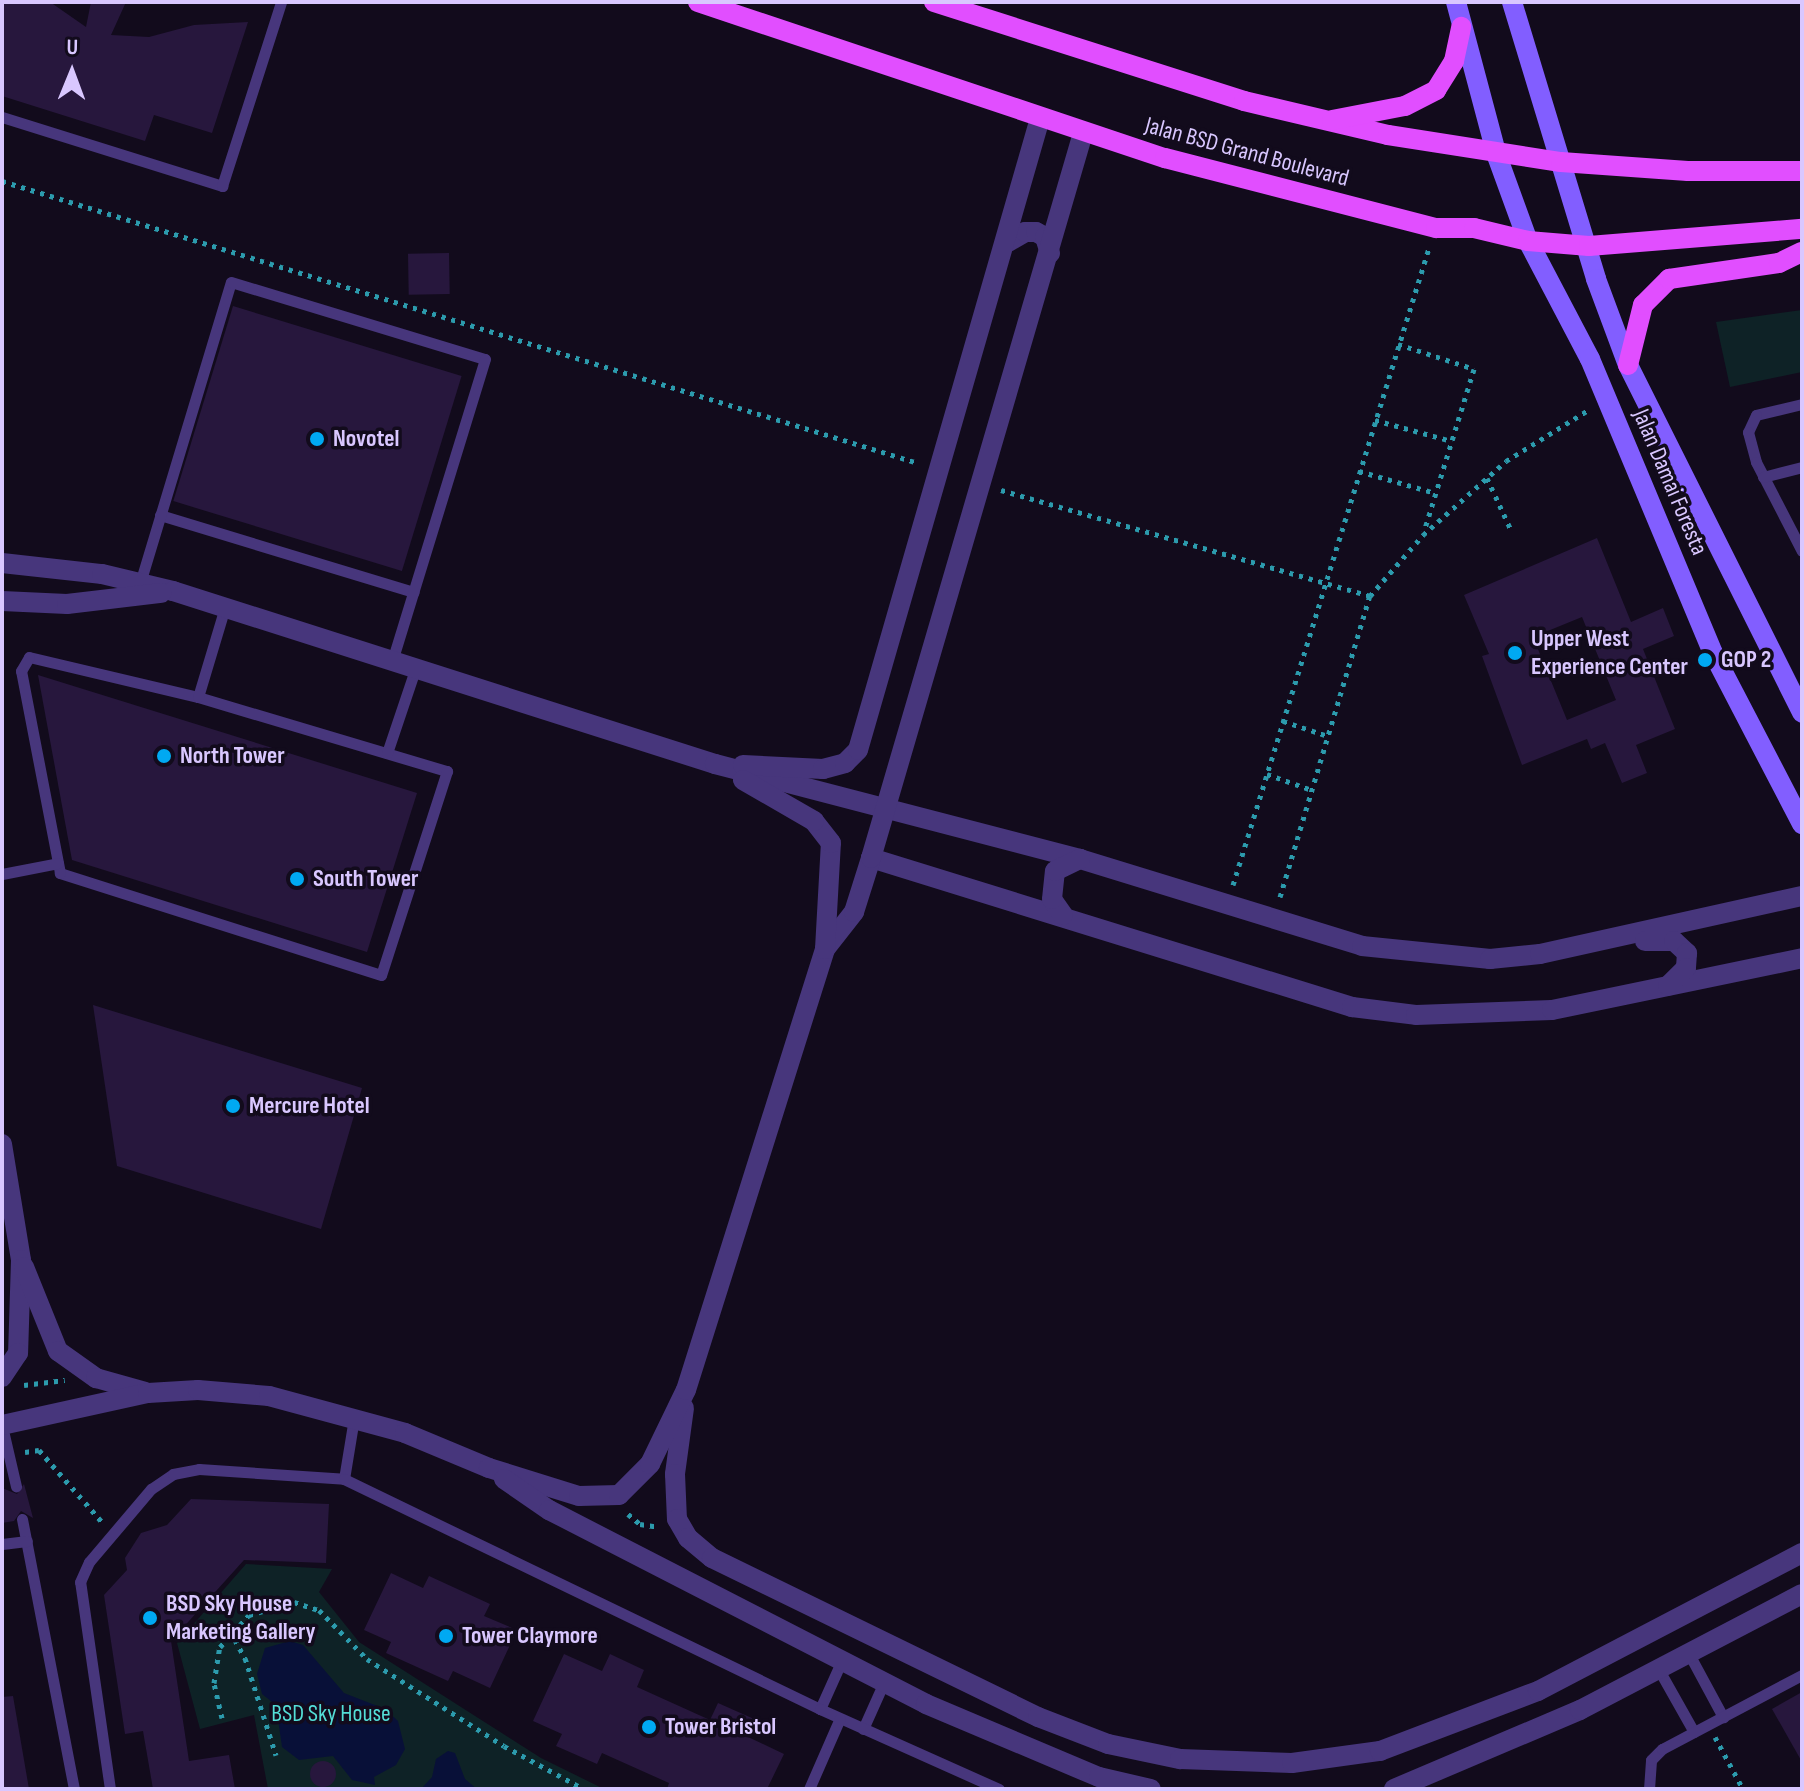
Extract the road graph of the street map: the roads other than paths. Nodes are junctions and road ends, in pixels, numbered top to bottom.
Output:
1 (281, 2) edge
2 (698, 2) edge
3 (934, 2) edge
4 (1456, 2) edge
5 (1512, 2) edge
6 (1461, 27) junction
7 (2, 117) edge
8 (1040, 118) junction
9 (1324, 122) junction
10 (1083, 133) junction
11 (1497, 156) junction
12 (1561, 162) junction
13 (1802, 171) edge
14 (1802, 229) edge
15 (1528, 241) junction
16 (1008, 242) junction
17 (1589, 246) junction
18 (1802, 252) edge
19 (1050, 253) junction
20 (1628, 365) junction
21 (1802, 404) edge
22 (1802, 467) edge
23 (1763, 477) junction
24 (160, 515) junction
25 (1802, 551) edge
26 (5, 562) edge
27 (140, 583) junction
28 (173, 591) junction
29 (414, 592) junction
30 (2, 601) edge
31 (225, 607) junction
32 (393, 658) junction
33 (416, 666) junction
34 (198, 697) junction
35 (1802, 713) edge
36 (387, 753) junction
37 (715, 764) junction
38 (883, 811) junction
39 (1802, 824) edge
40 (871, 858) junction
41 (1080, 859) junction
42 (58, 863) junction
43 (2, 874) edge
44 (1802, 896) edge
45 (1063, 915) junction
46 (1601, 942) junction
47 (825, 949) junction
48 (1802, 958) edge
49 (1667, 986) junction
50 (2, 1144) edge
51 (21, 1260) junction
52 (2, 1377) edge
53 (686, 1390) junction
54 (148, 1393) junction
55 (354, 1418) junction
56 (2, 1426) edge
57 (489, 1468) junction
58 (344, 1479) junction
59 (16, 1486) dead end
60 (22, 1519) dead end
61 (27, 1541) junction
62 (2, 1544) edge
63 (1802, 1553) edge
64 (712, 1558) junction
65 (700, 1585) junction
66 (1802, 1594) edge
67 (1689, 1654) junction
68 (842, 1660) junction
69 (1659, 1670) junction
70 (1802, 1675) edge
71 (884, 1682) junction
72 (820, 1709) junction
73 (1723, 1717) junction
74 (840, 1718) junction
75 (863, 1729) junction
76 (1694, 1732) junction
77 (74, 1789) edge
78 (110, 1789) edge
79 (809, 1789) edge
80 (999, 1789) edge
81 (1151, 1789) edge
82 (1394, 1789) edge
83 (1649, 1789) edge

1 - 7 lane
2 - 8 main road, Jalan BSD Grand Boulevard
3 - 9 main road, Jalan BSD Grand Boulevard
4 - 6 main road, Jalan Damai Foresta
5 - 12 main road, Jalan Damai Foresta
6 - 9 main road
6 - 11 main road, Jalan Damai Foresta
8 - 10 main road, Jalan BSD Grand Boulevard
8 - 16 street
9 - 11 main road, Jalan BSD Grand Boulevard
10 - 15 main road, Jalan BSD Grand Boulevard
10 - 19 street
11 - 12 main road, Jalan BSD Grand Boulevard
11 - 15 main road, Jalan Damai Foresta
12 - 13 main road, Jalan BSD Grand Boulevard
12 - 17 main road, Jalan Damai Foresta
14 - 17 main road, Jalan BSD Grand Boulevard
15 - 17 main road, Jalan BSD Grand Boulevard
15 - 39 main road, Jalan Damai Foresta
16 - 19 street
16 - 37 street
17 - 20 main road, Jalan Damai Foresta
18 - 20 main road
19 - 38 street
20 - 35 main road, Jalan Damai Foresta
21 - 23 lane
22 - 23 lane
23 - 25 lane
24 - 27 lane
24 - 29 lane
24 - 29 lane
26 - 27 street
27 - 28 street
28 - 30 street
28 - 31 street
29 - 32 lane
31 - 32 street
31 - 34 lane
32 - 33 street
33 - 36 lane
33 - 37 street
34 - 36 lane
34 - 42 lane
36 - 42 lane
37 - 38 street
37 - 47 street
38 - 40 street
38 - 41 street
40 - 45 street
40 - 47 street
41 - 45 street
41 - 46 street
42 - 43 lane
44 - 46 street
45 - 49 street
46 - 49 street
47 - 53 street
48 - 49 street
50 - 51 street
51 - 52 street
51 - 54 street
53 - 57 street
53 - 64 street
54 - 55 street
54 - 56 street
55 - 57 street
55 - 58 lane
56 - 59 lane
57 - 65 street
58 - 72 lane
58 - 78 lane
60 - 61 lane
61 - 62 lane
61 - 77 lane
63 - 64 street
64 - 65 street
65 - 68 street
66 - 67 street
67 - 69 street
67 - 73 lane
68 - 71 street
68 - 72 lane
69 - 76 lane
69 - 82 street
70 - 73 lane
71 - 75 lane
71 - 81 street
72 - 74 lane
73 - 76 lane
74 - 75 lane
74 - 79 lane
75 - 80 lane
76 - 83 lane

